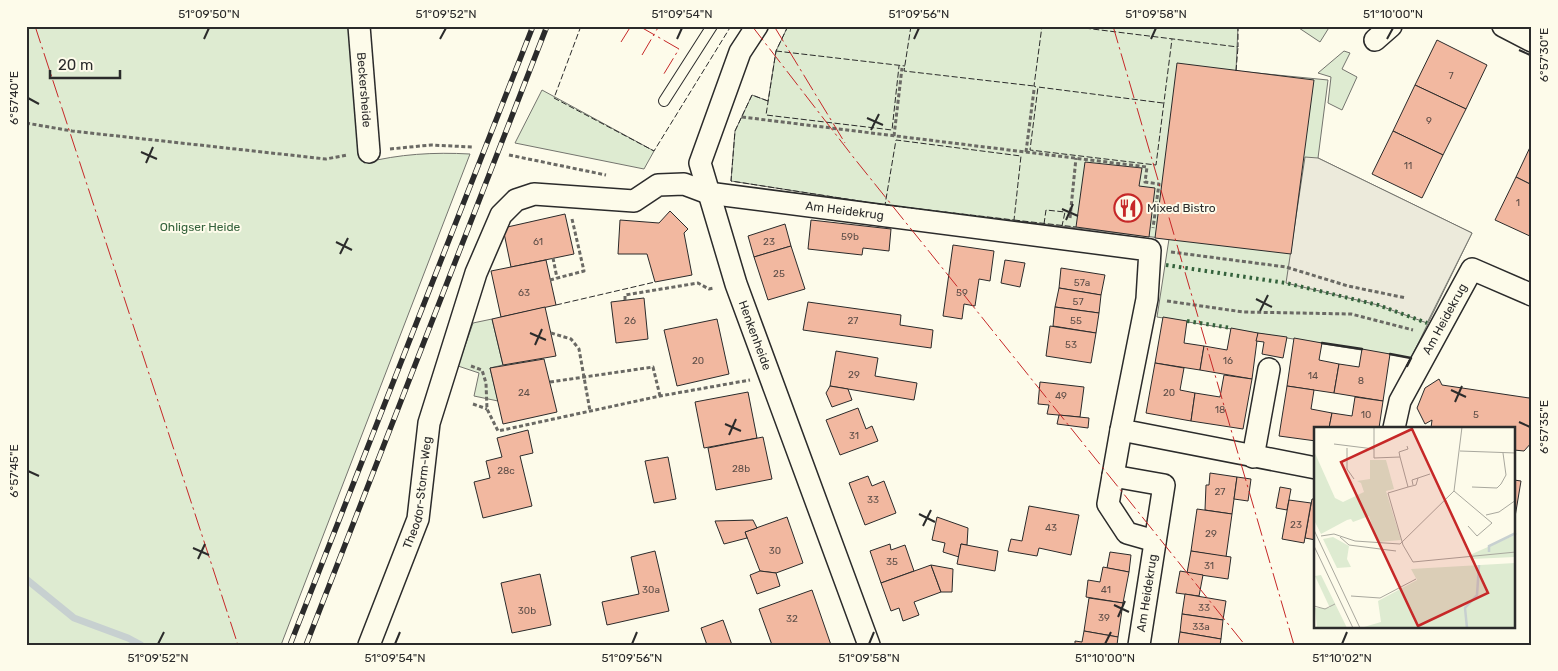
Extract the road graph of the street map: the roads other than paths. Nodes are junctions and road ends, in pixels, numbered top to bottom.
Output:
1 (359, 26) edge
2 (712, 26) edge
3 (757, 26) edge
4 (1503, 26) edge
5 (1532, 40) edge
6 (664, 101) dead end
7 (369, 152) road end
8 (708, 193) junction
9 (1532, 295) edge
10 (456, 338) joint
11 (1269, 369) dead end
12 (1394, 427) edge
13 (1121, 430) junction
14 (1253, 457) junction
15 (1314, 468) edge
16 (1113, 476) junction
17 (1155, 541) junction
18 (369, 645) edge
19 (868, 645) edge
20 (1139, 645) edge

1 - 7 street, Beckersheide
2 - 6 lane
3 - 8 street, Henkenheide
4 - 5 street
8 - 10 street, Am Heidekrug
8 - 13 street, Am Heidekrug
8 - 19 street, Henkenheide
9 - 12 street, Am Heidekrug
10 - 18 street, Theodor-Storm-Weg
11 - 14 street
13 - 14 street
13 - 16 street, Am Heidekrug
14 - 15 street
16 - 17 street, Am Heidekrug
16 - 17 street, Am Heidekrug
17 - 20 street, Am Heidekrug

